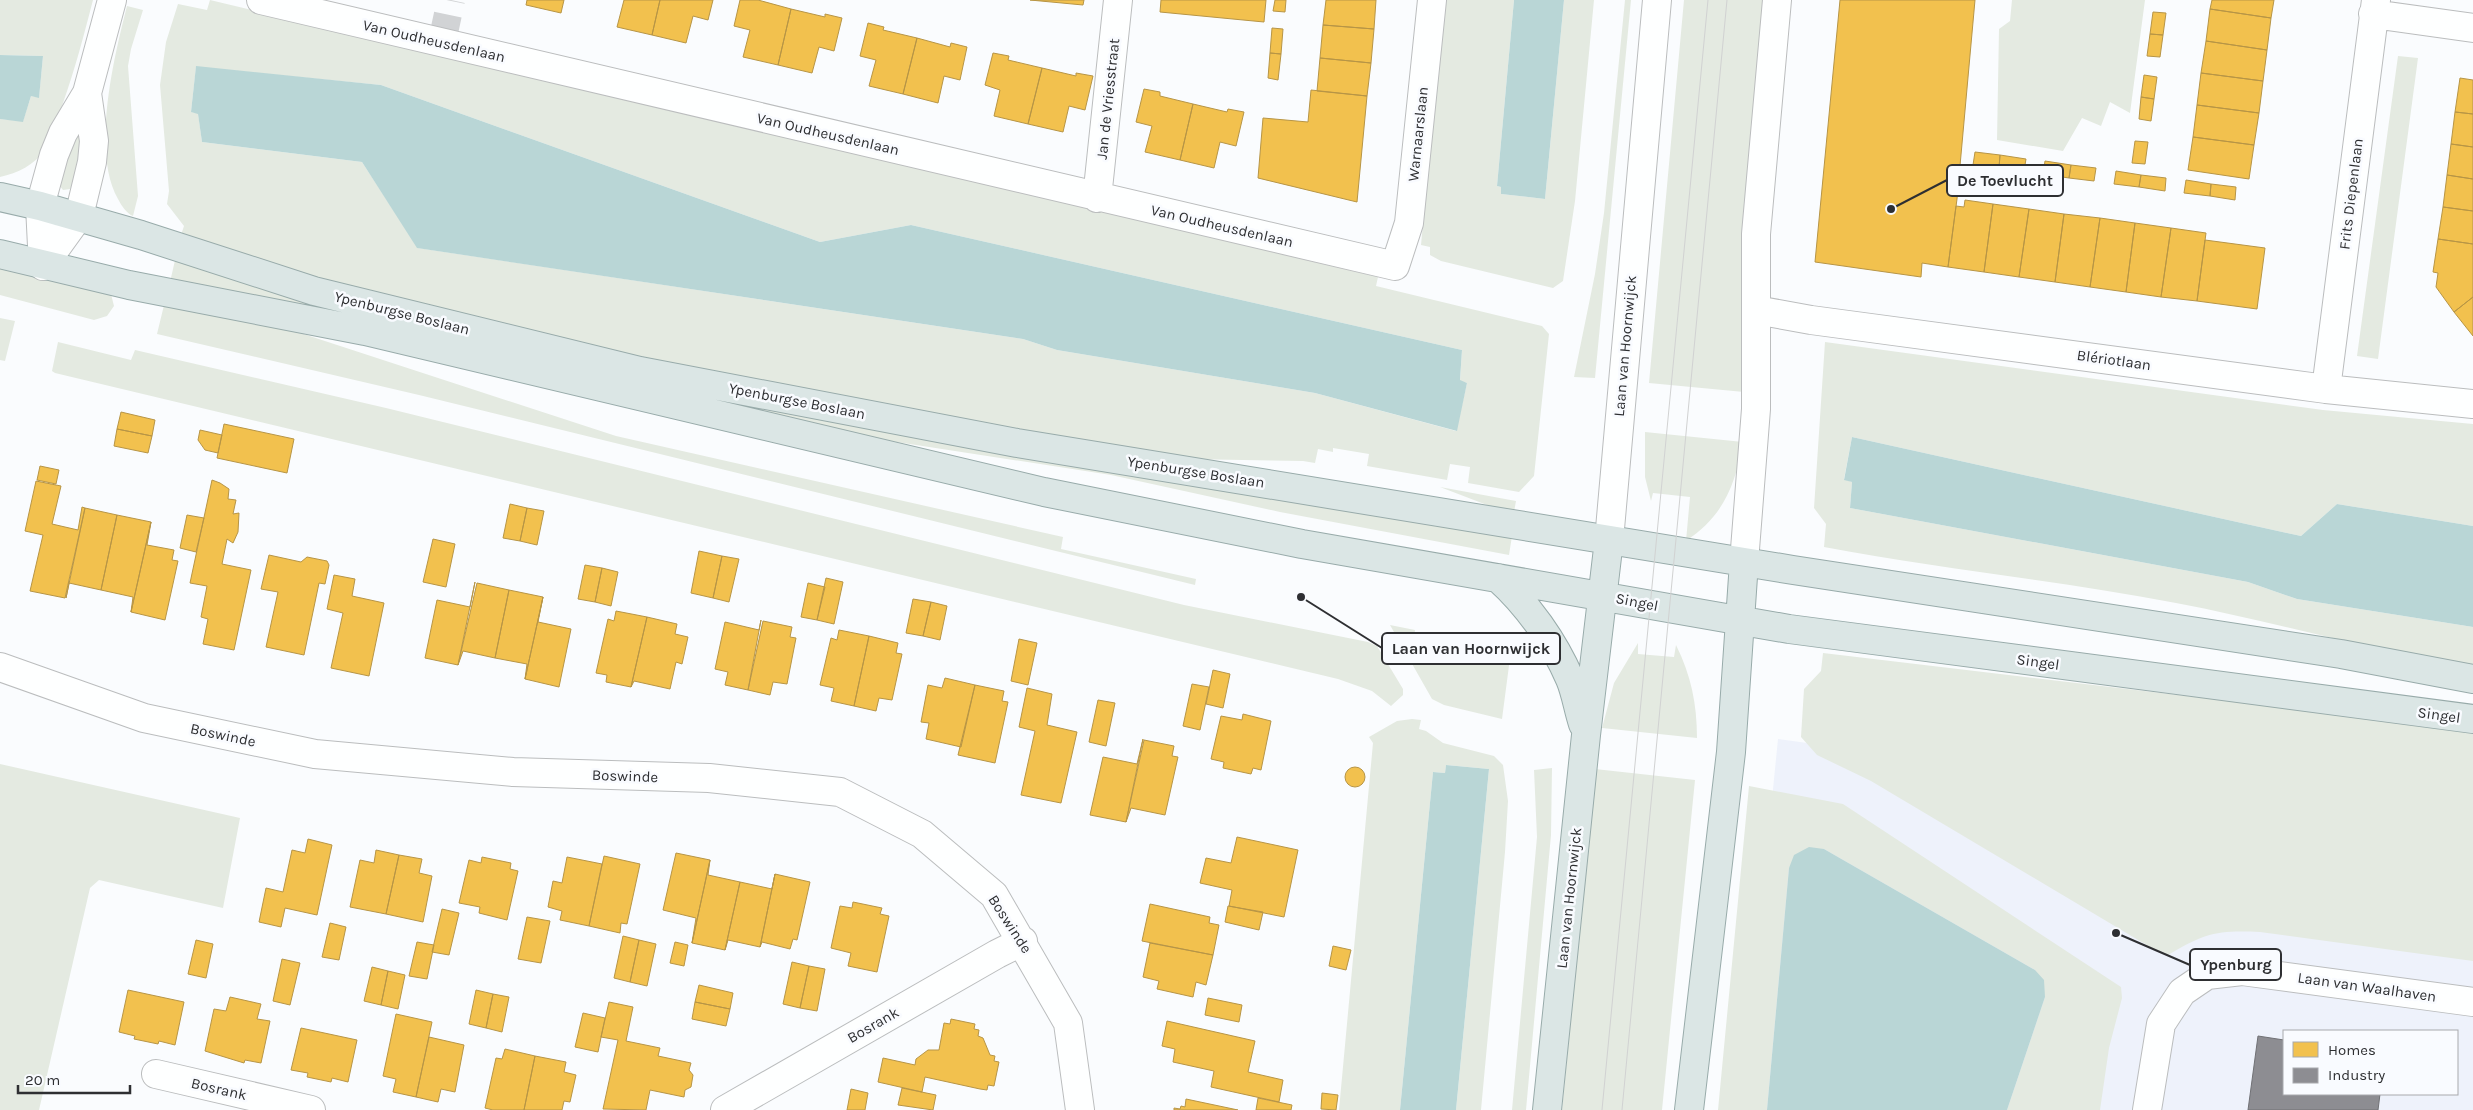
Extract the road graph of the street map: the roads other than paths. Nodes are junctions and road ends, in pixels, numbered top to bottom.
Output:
1 (112, 0) edge
2 (261, 0) edge
3 (1118, 0) edge
4 (1432, 0) edge
5 (1657, 0) edge
6 (1777, 0) edge
7 (2374, 7) edge
8 (2473, 28) edge
9 (87, 93) junction
10 (0, 197) edge
11 (1097, 198) junction
12 (40, 206) junction
13 (78, 216) junction
14 (0, 254) edge
15 (43, 266) junction
16 (1395, 266) joint
17 (1756, 310) junction
18 (2326, 389) junction
19 (2473, 404) edge
20 (1608, 540) junction
21 (1744, 562) junction
22 (1498, 578) junction
23 (1603, 596) junction
24 (1739, 621) junction
25 (0, 667) edge
26 (2473, 679) edge
27 (2473, 719) edge
28 (1586, 735) junction
29 (1023, 941) junction
30 (2473, 1002) edge
31 (156, 1074) dead end
32 (311, 1110) edge
33 (725, 1110) edge
34 (1080, 1110) edge
35 (1547, 1110) edge
36 (1689, 1110) edge
37 (2147, 1110) edge

1 - 9 street
2 - 11 street, Van Oudheusdenlaan
3 - 11 street, Jan de Vriesstraat
4 - 16 street, Warnaarslaan
5 - 20 street, Laan van Hoornwijck
6 - 17 street
7 - 8 street
7 - 18 street, Frits Diepenlaan
9 - 12 street
9 - 13 street
10 - 12 main road, Ypenburgse Boslaan
11 - 16 street, Van Oudheusdenlaan
12 - 13 main road, Ypenburgse Boslaan
12 - 15 street
13 - 15 street
13 - 20 main road, Ypenburgse Boslaan
14 - 15 main road, Ypenburgse Boslaan
15 - 22 main road, Ypenburgse Boslaan
17 - 18 street, Blériotlaan
17 - 21 street
18 - 19 street, Blériotlaan
20 - 21 main road
20 - 23 main road, Laan van Hoornwijck
21 - 24 main road
21 - 26 main road
22 - 23 main road, Ypenburgse Boslaan
22 - 28 main road
23 - 24 main road, Singel
23 - 28 main road, Laan van Hoornwijck
24 - 27 main road, Singel
24 - 36 main road
25 - 29 street, Boswinde
28 - 35 main road, Laan van Hoornwijck
29 - 33 street, Bosrank
29 - 34 street, Boswinde
30 - 37 street, Laan van Waalhaven
31 - 32 street, Bosrank

